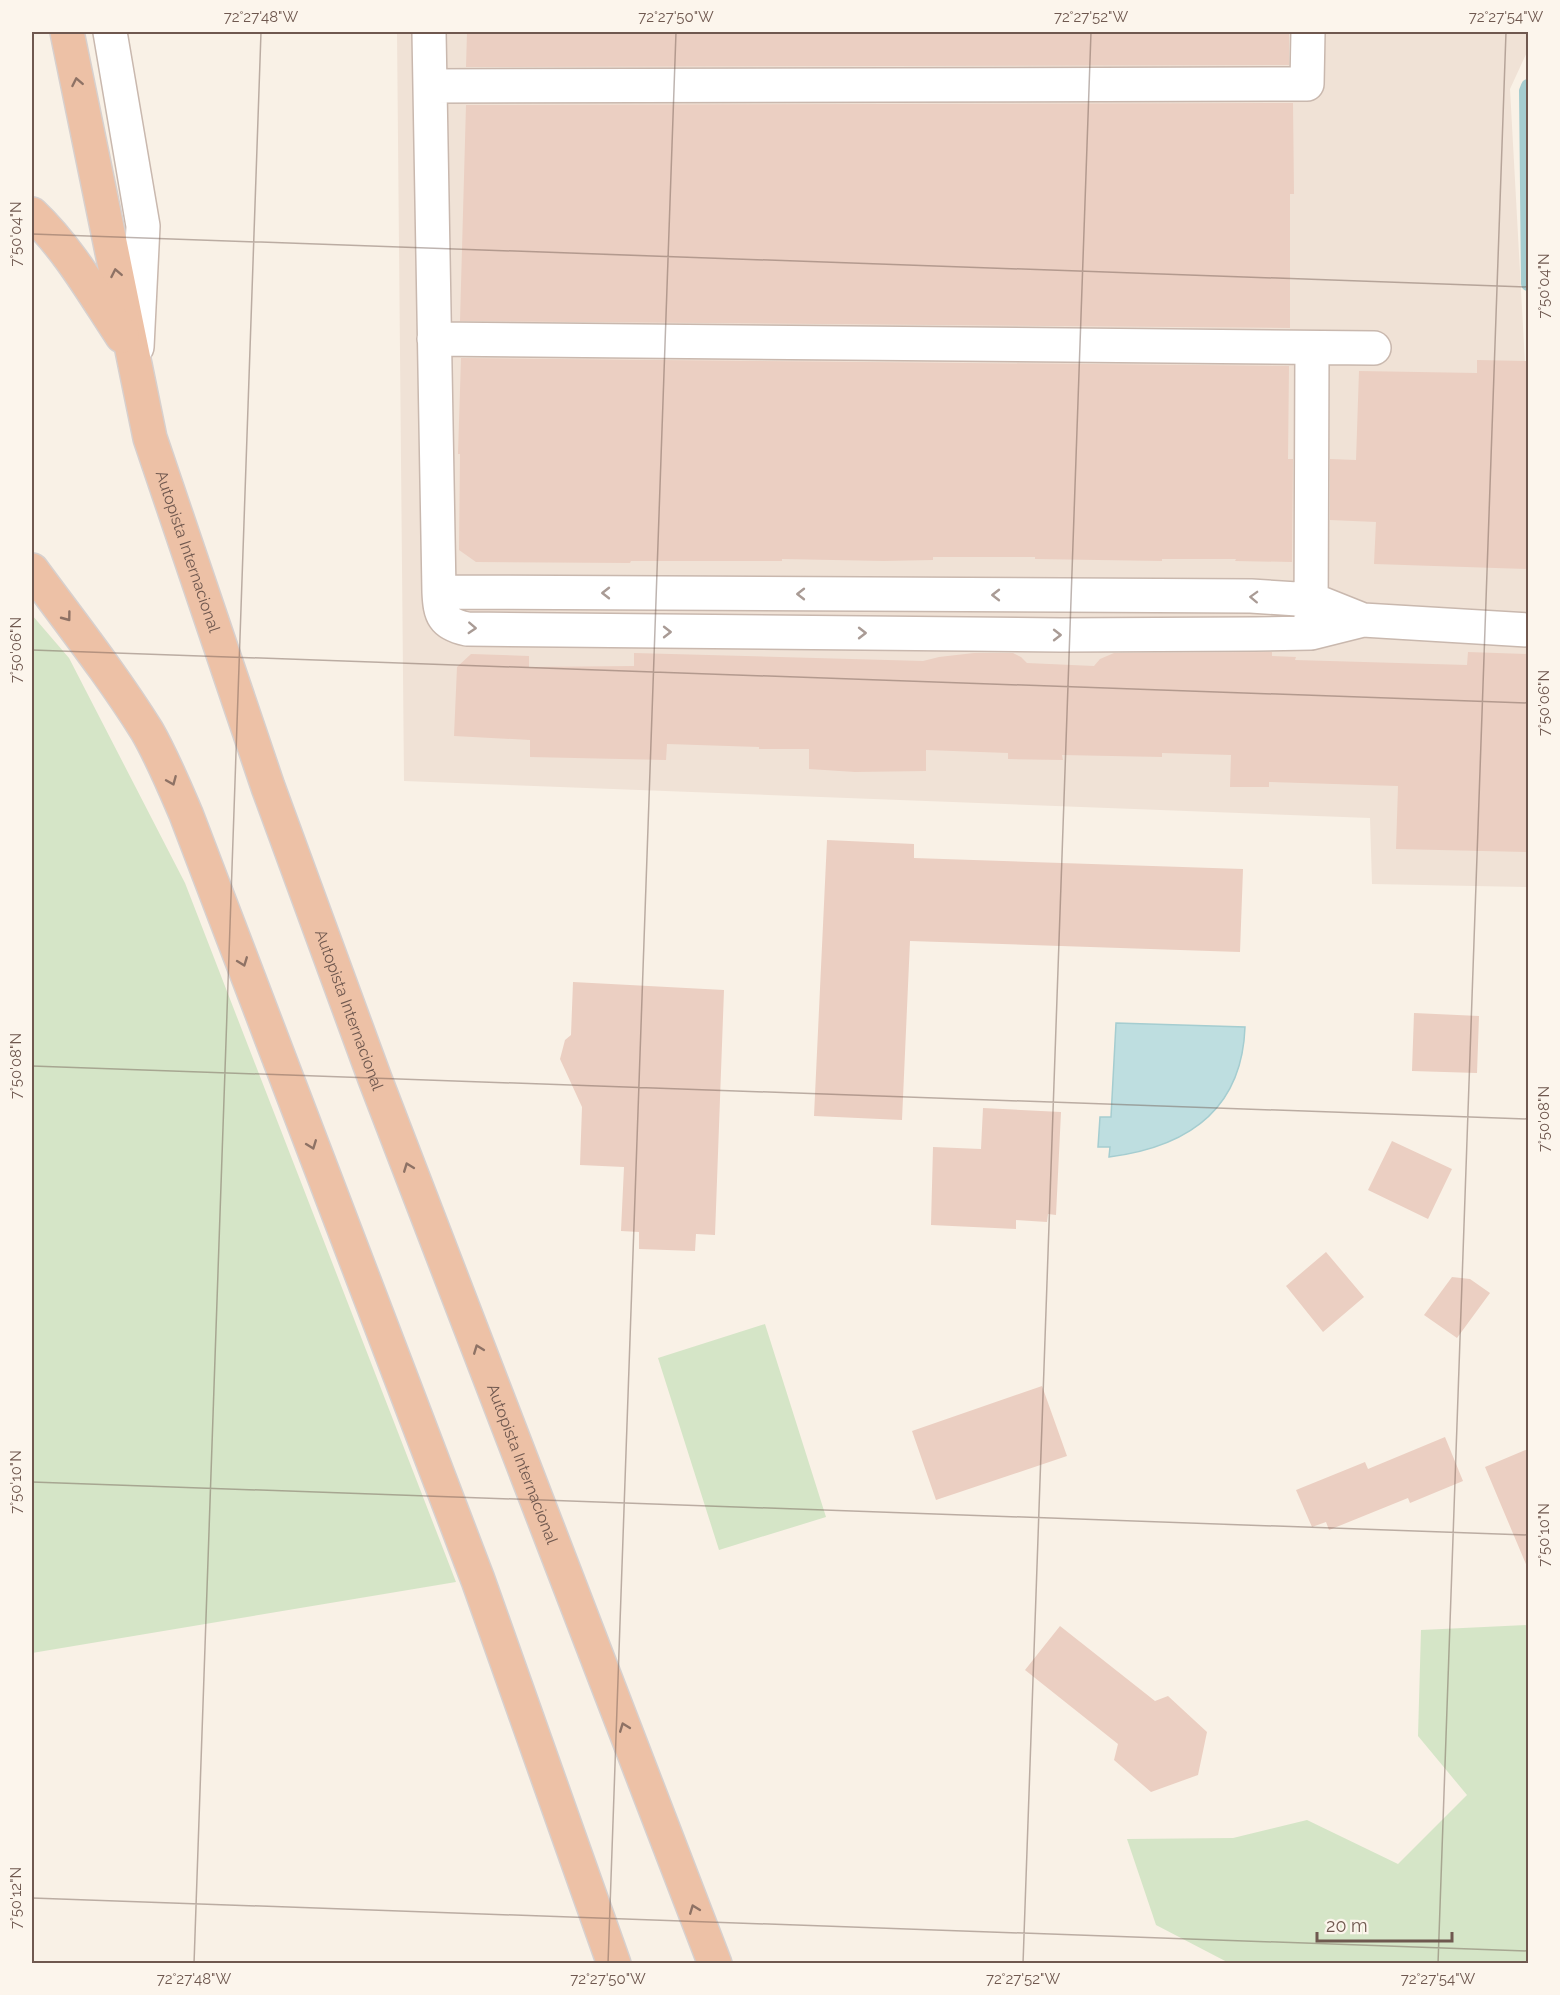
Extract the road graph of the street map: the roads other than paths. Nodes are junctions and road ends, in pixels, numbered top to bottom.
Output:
1 (67, 32) edge
2 (110, 32) edge
3 (429, 32) edge
4 (1308, 32) edge
5 (430, 86) junction
6 (32, 214) edge
7 (434, 339) junction
8 (1374, 348) dead end
9 (1312, 349) junction
10 (134, 362) junction
11 (32, 570) edge
12 (439, 592) junction
13 (1312, 600) junction
14 (1363, 620) junction
15 (1528, 630) edge
16 (1311, 633) junction
17 (614, 1964) edge
18 (715, 1964) edge

10 -> 1 highway, Autopista Internacional
2 - 10 street
3 - 5 street
4 - 5 street
5 - 7 street
6 - 10 highway
7 - 9 street
7 - 12 street
8 - 9 street
9 - 13 street
18 -> 10 highway, Autopista Internacional
11 -> 17 highway
13 -> 12 street
12 -> 16 street
13 - 14 street
13 - 16 street
14 - 15 street
14 - 16 street

